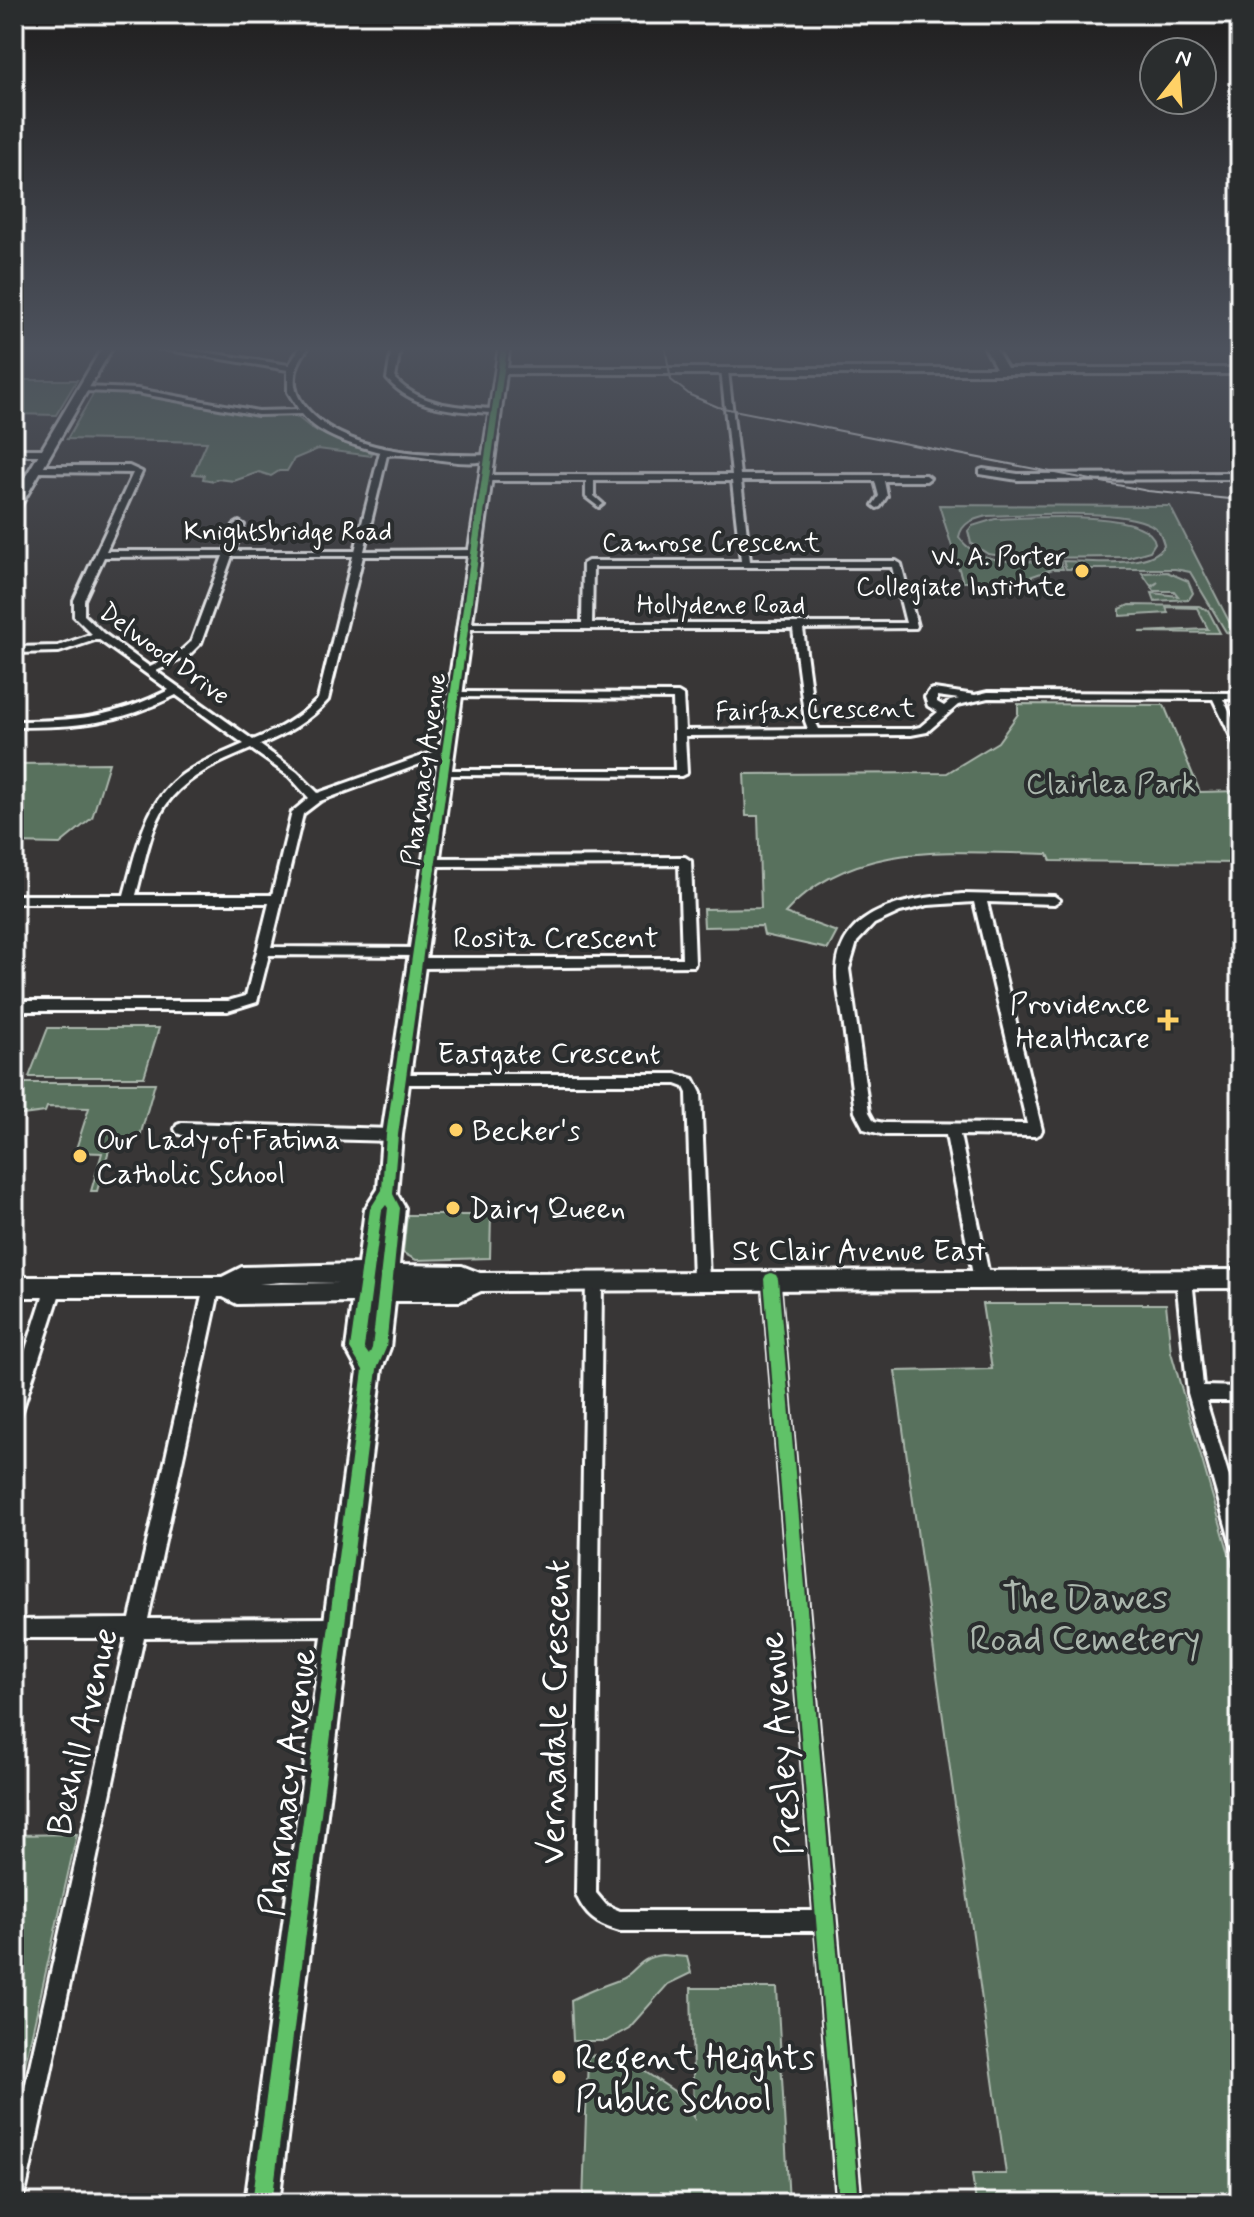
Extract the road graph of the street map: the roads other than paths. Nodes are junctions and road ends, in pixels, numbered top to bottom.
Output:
1 (387, 451) edge
2 (390, 451) edge
3 (490, 451) edge
4 (732, 451) edge
5 (14, 452) edge
6 (46, 452) joint
7 (489, 458) junction
8 (37, 469) junction
9 (983, 472) dead end
10 (1240, 476) edge
11 (486, 478) junction
12 (735, 478) junction
13 (926, 478) dead end
14 (590, 479) junction
15 (879, 479) junction
16 (16, 501) edge
17 (599, 504) dead end
18 (877, 505) dead end
19 (239, 525) dead end
20 (229, 553) junction
21 (359, 553) junction
22 (474, 553) junction
23 (103, 554) junction
24 (746, 564) junction
25 (896, 564) joint
26 (465, 626) junction
27 (587, 626) junction
28 (798, 627) junction
29 (99, 635) junction
30 (14, 650) edge
31 (151, 670) junction
32 (178, 690) junction
33 (454, 695) junction
34 (1216, 695) junction
35 (1240, 696) edge
36 (971, 697) junction
37 (943, 710) junction
38 (14, 724) edge
39 (679, 733) junction
40 (815, 733) junction
41 (252, 744) junction
42 (1240, 745) edge
43 (446, 751) junction
44 (444, 773) junction
45 (316, 798) junction
46 (433, 862) junction
47 (14, 899) edge
48 (129, 899) junction
49 (275, 899) junction
50 (980, 900) junction
51 (1054, 900) dead end
52 (263, 951) junction
53 (419, 957) junction
54 (14, 1006) edge
55 (402, 1079) junction
56 (182, 1129) dead end
57 (952, 1131) junction
58 (392, 1135) junction
59 (771, 1279) junction
60 (1184, 1279) junction
61 (1240, 1279) edge
62 (701, 1280) junction
63 (982, 1280) junction
64 (594, 1281) junction
65 (375, 1283) junction
66 (14, 1287) edge
67 (54, 1287) junction
68 (219, 1287) junction
69 (1196, 1393) junction
70 (1240, 1394) edge
71 (14, 1411) edge
72 (1240, 1543) edge
73 (335, 1627) junction
74 (139, 1628) junction
75 (14, 1629) edge
76 (824, 1921) junction
77 (14, 2189) edge
78 (262, 2203) edge
79 (849, 2203) edge

1 - 21 street
2 - 7 street
3 - 7 street, Pharmacy Avenue
4 - 12 street
5 - 6 street
6 - 8 street
7 - 11 street, Pharmacy Avenue
8 - 16 street
8 - 23 street, Delwood Drive
9 - 10 street
11 - 14 street
11 - 22 street, Pharmacy Avenue
12 - 14 street
12 - 15 street
12 - 24 street
13 - 15 street
14 - 17 street
15 - 18 street
19 - 20 street
20 - 21 street, Knightsbridge Road
20 - 23 street, Knightsbridge Road
20 - 31 street
21 - 22 street, Knightsbridge Road
21 - 41 street
22 - 26 street, Pharmacy Avenue
23 - 29 street, Delwood Drive
24 - 25 street, Camrose Crescent
24 - 27 street, Camrose Crescent
25 - 28 street, Hollydene Road
26 - 27 street, Hollydene Road
26 - 33 street, Pharmacy Avenue
27 - 28 street, Hollydene Road
28 - 40 street
29 - 30 street
29 - 31 street, Delwood Drive
31 - 32 street, Delwood Drive
32 - 38 street
32 - 41 street, Delwood Drive
33 - 39 street
33 - 43 street, Pharmacy Avenue
34 - 35 street, Fairfax Crescent
34 - 36 street, Fairfax Crescent
34 - 42 street
36 - 37 street, Fairfax Crescent
36 - 37 street, Fairfax Crescent
37 - 40 street, Fairfax Crescent
39 - 40 street, Fairfax Crescent
39 - 44 street
41 - 45 street, Delwood Drive
41 - 48 street
43 - 44 street, Pharmacy Avenue
43 - 45 street
44 - 46 street, Pharmacy Avenue
45 - 49 street
46 - 53 street, Pharmacy Avenue
46 - 53 street, Rosita Crescent
47 - 48 street
48 - 49 street
49 - 52 street
50 - 51 street
50 - 57 street
50 - 57 street
52 - 53 street
52 - 54 street
53 - 55 street, Pharmacy Avenue
55 - 58 street, Pharmacy Avenue
55 - 62 street, Eastgate Crescent
56 - 58 street
57 - 63 street
58 - 65 street, Pharmacy Avenue
59 - 62 street, St Clair Avenue East
59 - 63 street, St Clair Avenue East
59 - 76 street, Presley Avenue
60 - 61 street, St Clair Avenue East
60 - 63 street, St Clair Avenue East
60 - 69 street
62 - 64 street, St Clair Avenue East
64 - 65 street, St Clair Avenue East
64 - 76 street, Vernadale Crescent
65 - 68 street, St Clair Avenue East
65 - 73 street, Pharmacy Avenue
66 - 67 street, St Clair Avenue East
67 - 68 street, St Clair Avenue East
67 - 71 street
68 - 74 street, Bexhill Avenue
69 - 70 street
69 - 72 street
73 - 74 street
73 - 78 street, Pharmacy Avenue
74 - 75 street
74 - 77 street, Bexhill Avenue
76 - 79 street, Presley Avenue

